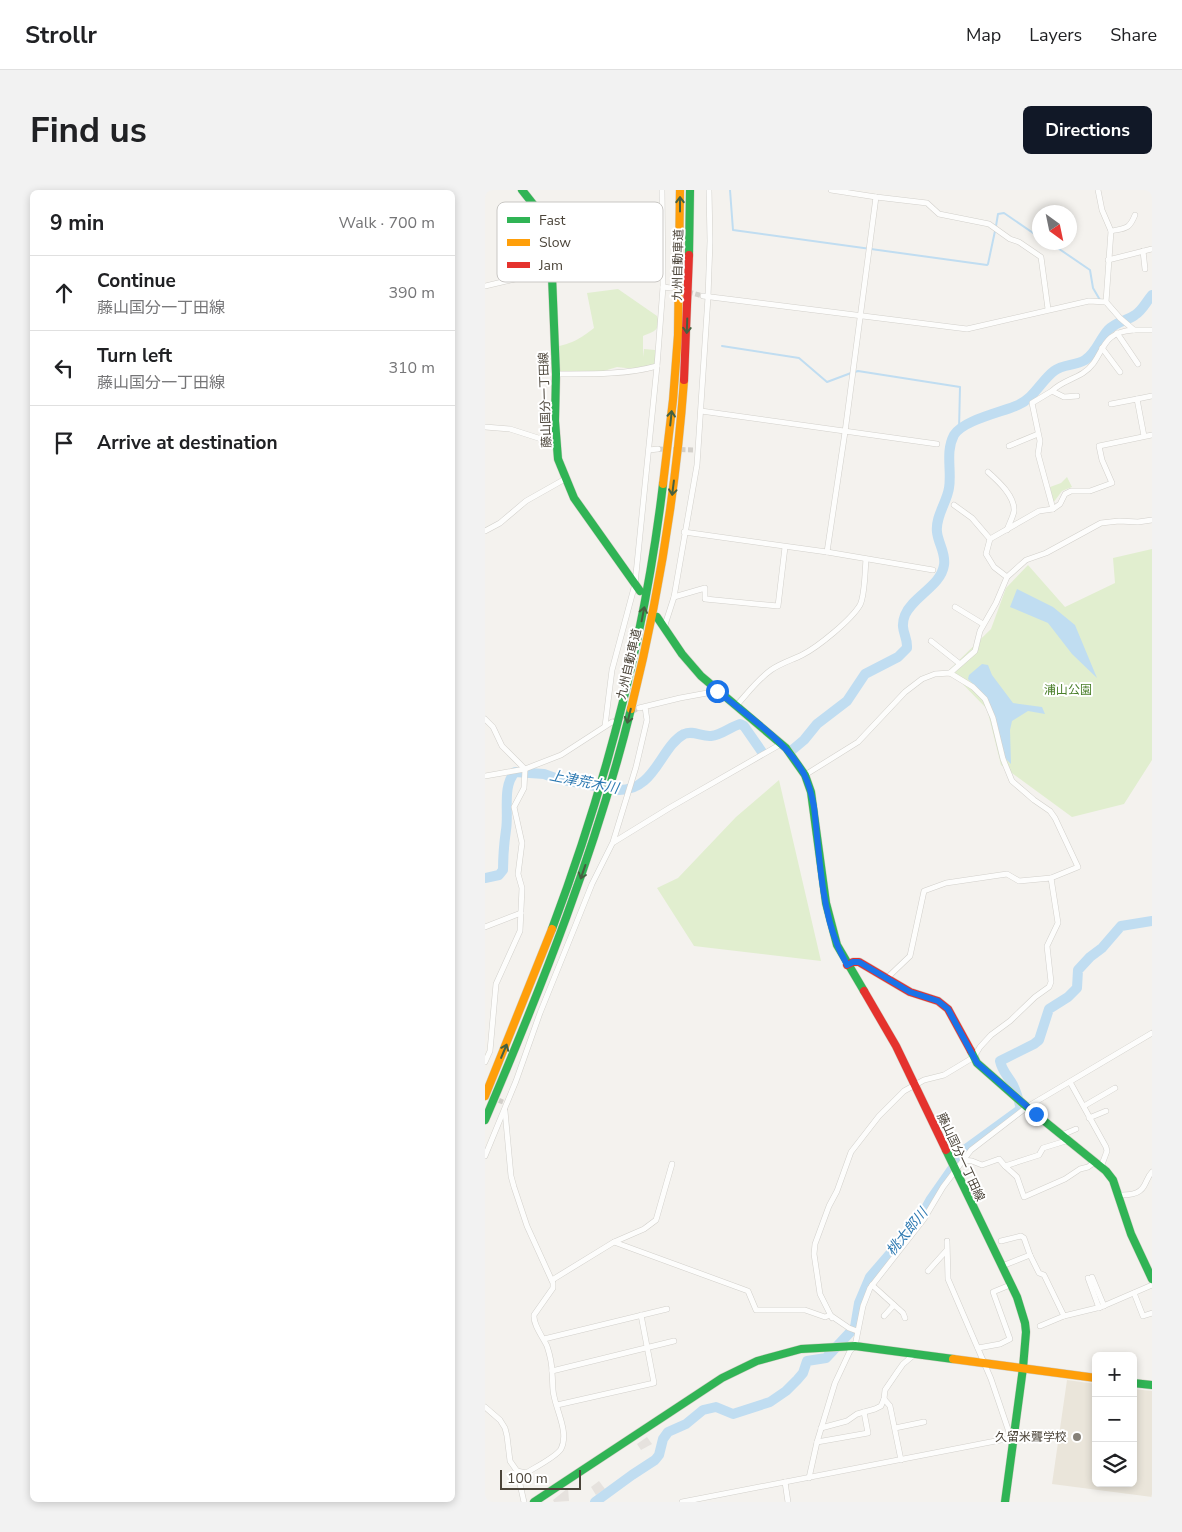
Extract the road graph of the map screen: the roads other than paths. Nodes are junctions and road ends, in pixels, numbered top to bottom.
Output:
1 (522, 190) edge
2 (680, 190) edge
3 (690, 190) edge
4 (709, 190) edge
5 (831, 190) edge
6 (1097, 190) edge
7 (876, 198) junction
8 (531, 202) edge
9 (1135, 215) dead end
10 (1111, 231) junction
11 (1152, 249) edge
12 (1143, 251) junction
13 (1108, 260) junction
14 (1145, 269) dead end
15 (502, 282) edge
16 (552, 282) edge
17 (663, 282) edge
18 (485, 286) edge
19 (663, 287) junction
20 (671, 288) dead end
21 (705, 296) junction
22 (1107, 302) junction
23 (1047, 309) junction
24 (861, 316) junction
25 (1134, 330) junction
26 (1152, 330) edge
27 (1117, 333) junction
28 (1103, 348) junction
29 (1139, 364) dead end
30 (657, 366) junction
31 (1120, 372) dead end
32 (556, 374) junction
33 (1052, 391) junction
34 (1077, 396) dead end
35 (1152, 396) edge
36 (1137, 399) junction
37 (1111, 404) dead end
38 (701, 411) junction
39 (485, 427) edge
40 (845, 432) junction
41 (1038, 434) junction
42 (1152, 434) edge
43 (1144, 436) junction
44 (557, 444) junction
45 (937, 444) dead end
46 (1009, 446) dead end
47 (658, 449) tunnel mouth
48 (649, 450) junction
49 (988, 472) dead end
50 (565, 479) junction
51 (954, 505) dead end
52 (1053, 508) junction
53 (1152, 520) edge
54 (1007, 530) junction
55 (485, 531) edge
56 (685, 532) junction
57 (989, 539) junction
58 (785, 547) junction
59 (827, 552) junction
60 (866, 559) junction
61 (933, 570) dead end
62 (1007, 577) junction
63 (635, 584) junction
64 (640, 592) dead end
65 (674, 597) junction
66 (955, 607) dead end
67 (657, 617) dead end
68 (983, 624) junction
69 (664, 628) junction
70 (931, 641) dead end
71 (960, 664) junction
72 (950, 673) junction
73 (717, 691) junction
74 (736, 706) junction
75 (485, 719) edge
76 (612, 722) tunnel mouth
77 (605, 726) junction
78 (781, 744) junction
79 (525, 769) junction
80 (805, 775) junction
81 (485, 776) edge
82 (613, 842) junction
83 (1051, 878) junction
84 (521, 913) junction
85 (485, 927) edge
86 (847, 965) junction
87 (887, 978) junction
88 (1150, 1034) edge
89 (1152, 1042) edge
90 (974, 1057) junction
91 (485, 1062) edge
92 (1070, 1082) junction
93 (915, 1084) junction
94 (1115, 1088) dead end
95 (485, 1096) edge
96 (505, 1105) junction
97 (1084, 1106) junction
98 (1027, 1107) junction
99 (1106, 1111) dead end
100 (1089, 1118) junction
101 (485, 1120) edge
102 (1076, 1129) dead end
103 (1065, 1138) junction
104 (485, 1156) edge
105 (963, 1160) junction
106 (672, 1164) dead end
107 (1098, 1165) junction
108 (1005, 1166) junction
109 (955, 1170) junction
110 (1152, 1172) edge
111 (1118, 1195) junction
112 (947, 1241) dead end
113 (1001, 1241) dead end
114 (614, 1242) junction
115 (946, 1251) junction
116 (1030, 1256) junction
117 (1001, 1266) junction
118 (928, 1271) dead end
119 (1090, 1278) dead end
120 (1152, 1279) edge
121 (552, 1280) junction
122 (872, 1285) junction
123 (1011, 1285) junction
124 (1152, 1285) edge
125 (1134, 1293) junction
126 (894, 1305) junction
127 (1102, 1307) junction
128 (667, 1309) dead end
129 (1152, 1313) edge
130 (641, 1315) junction
131 (884, 1316) dead end
132 (1064, 1316) junction
133 (832, 1318) junction
134 (905, 1318) dead end
135 (1040, 1326) dead end
136 (857, 1331) junction
137 (544, 1339) junction
138 (674, 1341) dead end
139 (855, 1346) junction
140 (647, 1348) junction
141 (978, 1348) junction
142 (915, 1354) junction
143 (984, 1363) junction
144 (1023, 1368) junction
145 (553, 1371) junction
146 (1092, 1377) edge
147 (1137, 1384) edge
148 (1152, 1386) edge
149 (884, 1399) junction
150 (557, 1405) junction
151 (485, 1407) edge
152 (864, 1412) junction
153 (924, 1422) dead end
154 (821, 1428) junction
155 (895, 1428) junction
156 (1012, 1439) junction
157 (817, 1442) junction
158 (901, 1460) junction
159 (517, 1471) junction
160 (809, 1478) junction
161 (785, 1482) junction
162 (524, 1502) edge
163 (534, 1502) edge
164 (682, 1502) edge
165 (788, 1502) edge
166 (1005, 1502) edge

1 - 8 main road, 藤山国分一丁田線
95 -> 2 main road, 九州自動車道
3 -> 101 main road, 九州自動車道
4 - 21 street
5 - 7 street
6 - 10 street
7 - 23 street
7 - 24 street
9 - 10 street
10 - 13 street
11 - 12 street
12 - 13 street
12 - 14 street
13 - 22 street
15 - 18 street
16 - 32 main road, 藤山国分一丁田線
17 - 19 street
19 - 20 street
19 - 30 street
21 - 24 street
21 - 38 street
22 - 23 street
22 - 25 street
23 - 24 street
24 - 40 street
25 - 26 street
25 - 27 street
27 - 28 street
27 - 29 street
28 - 31 street
28 - 33 street
30 - 32 street
30 - 48 street
32 - 44 main road, 藤山国分一丁田線
33 - 34 street
33 - 41 street
35 - 36 street
36 - 37 street
36 - 43 street
38 - 40 street
38 - 56 street
39 - 44 street
40 - 45 street
40 - 59 street
41 - 46 street
41 - 52 street
42 - 43 street
43 - 52 street
44 - 50 main road, 藤山国分一丁田線
47 - 48 street
48 - 63 street
49 - 54 street
50 - 55 street
50 - 63 main road, 藤山国分一丁田線
51 - 57 street
52 - 54 street
53 - 62 street
54 - 57 street
56 - 58 street
56 - 65 street
57 - 62 street
58 - 59 street
58 - 65 street
59 - 60 street
60 - 61 street
60 - 74 street
62 - 68 street
63 - 64 main road, 藤山国分一丁田線
63 - 77 street
65 - 69 street
66 - 68 street
67 - 69 main road, 藤山国分一丁田線
68 - 71 street
69 - 73 main road, 藤山国分一丁田線
70 - 71 street
71 - 72 street
72 - 80 street
72 - 83 street
73 - 74 main road, 藤山国分一丁田線
73 - 82 street
74 - 78 main road, 藤山国分一丁田線
75 - 79 street
76 - 77 street
77 - 79 street
78 - 80 main road, 藤山国分一丁田線
78 - 82 street
79 - 81 street
79 - 84 street
80 - 86 main road, 藤山国分一丁田線
82 - 96 street
83 - 87 street
83 - 90 street
84 - 85 street
84 - 91 street
86 - 87 main road
86 - 93 main road, 藤山国分一丁田線
87 - 90 main road
88 - 89 street
88 - 92 street
90 - 93 street
90 - 98 main road
92 - 97 street
92 - 98 street
93 - 109 main road, 藤山国分一丁田線
93 - 133 street
94 - 97 street
96 - 104 street
96 - 121 street
97 - 100 street
98 - 103 main road
98 - 105 street
99 - 100 street
100 - 107 street
102 - 103 street
103 - 107 main road
103 - 108 street
105 - 108 street
105 - 109 street
106 - 114 street
107 - 108 street
107 - 111 main road
109 - 117 main road, 藤山国分一丁田線
109 - 122 street
110 - 111 street
111 - 120 main road
112 - 115 street
113 - 116 street
114 - 121 street
114 - 133 street
115 - 118 street
115 - 141 street
116 - 117 street
116 - 132 street
117 - 123 main road, 藤山国分一丁田線
119 - 127 street
121 - 137 street
122 - 126 street
122 - 136 street
123 - 141 street
123 - 144 main road, 藤山国分一丁田線
124 - 125 street
125 - 127 street
125 - 129 street
126 - 131 street
126 - 134 street
127 - 132 street
128 - 130 street
130 - 137 street
130 - 140 street
132 - 135 street
133 - 136 street
136 - 139 street
137 - 145 street
138 - 140 street
139 - 142 main road
139 - 154 street
139 - 163 main road
140 - 145 street
140 - 150 street
141 - 143 street
142 - 143 main road
142 - 149 street
143 - 144 main road
143 - 156 street
144 - 146 main road
144 - 156 main road, 藤山国分一丁田線
145 - 150 street
147 - 148 main road
149 - 152 street
149 - 155 street
150 - 159 street
151 - 159 street
152 - 154 street
152 - 157 street
153 - 155 street
154 - 157 street
155 - 158 street
156 - 158 street
156 - 166 main road, 藤山国分一丁田線
157 - 160 street
158 - 160 street
159 - 162 street
160 - 161 street
161 - 164 street
161 - 165 street

